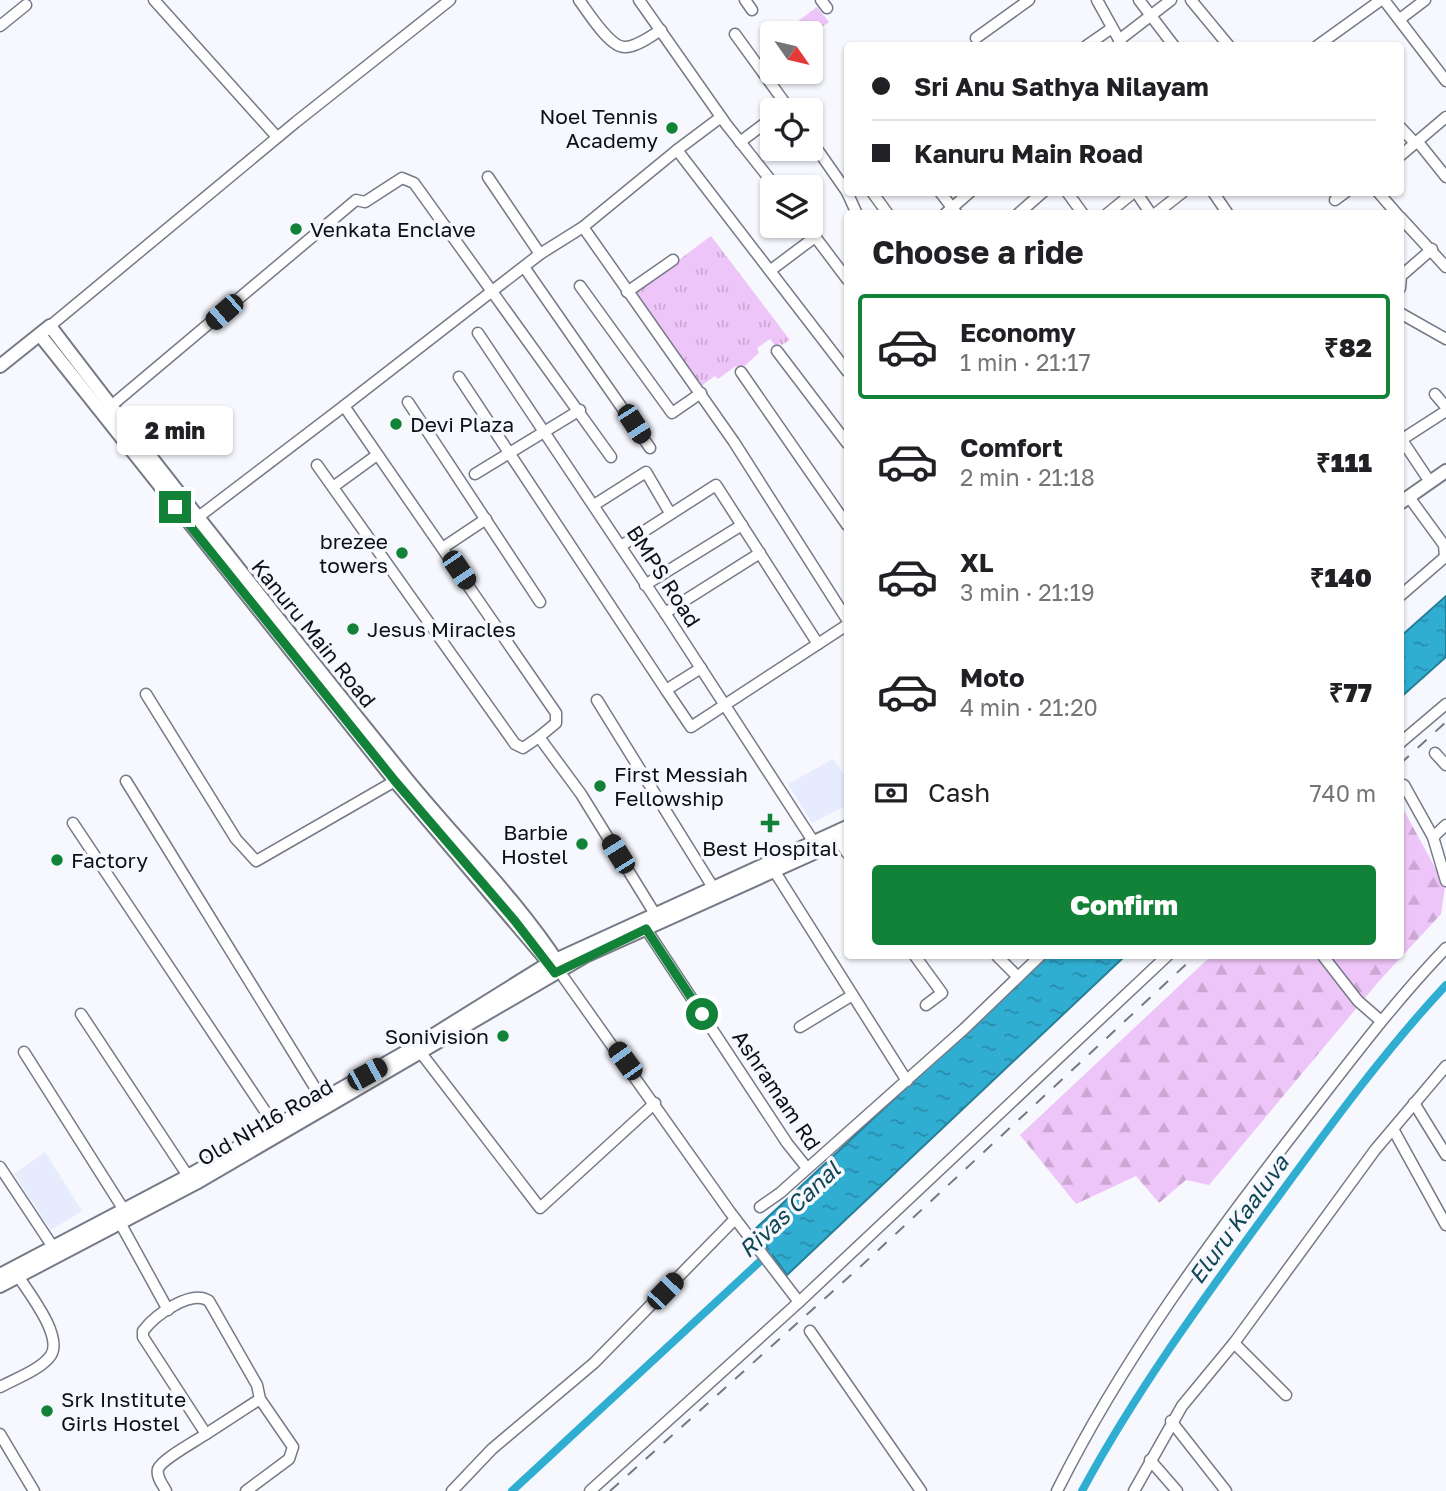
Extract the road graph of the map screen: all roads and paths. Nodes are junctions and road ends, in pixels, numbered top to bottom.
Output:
1 (154, 0) edge
2 (450, 0) edge
3 (579, 0) edge
4 (639, 0) edge
5 (745, 0) edge
6 (1028, 0) edge
7 (1097, 0) edge
8 (1139, 0) edge
9 (1171, 0) edge
10 (1191, 0) edge
11 (1382, 0) edge
12 (1425, 0) edge
13 (26, 5) dead end
14 (752, 10) dead end
15 (1153, 16) junction
16 (1400, 19) junction
17 (0, 26) edge
18 (1112, 28) junction
19 (660, 30) junction
20 (735, 34) dead end
21 (976, 38) dead end
22 (1331, 41) edge
23 (1092, 42) edge
24 (1120, 42) edge
25 (1122, 42) edge
26 (1171, 42) edge
27 (1225, 42) edge
28 (1446, 81) edge
29 (781, 98) edge
30 (721, 117) junction
31 (1446, 117) edge
32 (760, 127) edge
33 (1404, 131) edge
34 (277, 137) junction
35 (740, 142) junction
36 (1417, 143) junction
37 (677, 150) junction
38 (1404, 153) edge
39 (823, 158) edge
40 (766, 175) edge
41 (488, 177) dead end
42 (1446, 177) edge
43 (844, 188) edge
44 (966, 196) edge
45 (1038, 196) edge
46 (1130, 196) edge
47 (1138, 196) edge
48 (1178, 196) edge
49 (1340, 196) edge
50 (1382, 196) edge
51 (1335, 200) dead end
52 (953, 210) edge
53 (1022, 210) edge
54 (1112, 210) edge
55 (1150, 210) edge
56 (1159, 210) edge
57 (1394, 210) edge
58 (1404, 220) edge
59 (583, 227) junction
60 (814, 238) edge
61 (816, 238) edge
62 (1432, 249) junction
63 (540, 254) junction
64 (673, 260) dead end
65 (524, 267) junction
66 (1446, 267) edge
67 (771, 270) junction
68 (1404, 273) edge
69 (844, 275) edge
70 (580, 286) dead end
71 (492, 289) junction
72 (627, 292) junction
73 (1404, 315) edge
74 (45, 330) junction
75 (478, 332) dead end
76 (1446, 339) edge
77 (777, 351) dead end
78 (0, 366) edge
79 (844, 367) edge
80 (741, 372) dead end
81 (459, 377) dead end
82 (701, 393) junction
83 (1435, 394) dead end
84 (408, 402) dead end
85 (111, 406) junction
86 (344, 406) junction
87 (1446, 409) edge
88 (580, 410) junction
89 (543, 433) junction
90 (1404, 435) edge
91 (844, 439) edge
92 (1404, 444) edge
93 (650, 448) dead end
94 (508, 454) junction
95 (377, 455) junction
96 (142, 457) junction
97 (611, 457) dead end
98 (1446, 462) edge
99 (317, 466) dead end
100 (1446, 471) edge
101 (475, 474) dead end
102 (1426, 476) junction
103 (333, 487) junction
104 (1404, 496) edge
105 (1404, 496) edge
106 (1404, 498) edge
107 (594, 505) junction
108 (670, 513) junction
109 (197, 518) junction
110 (486, 519) junction
111 (844, 521) edge
112 (742, 525) junction
113 (621, 546) junction
114 (444, 547) junction
115 (760, 554) junction
116 (645, 586) junction
117 (1404, 593) edge
118 (540, 602) dead end
119 (665, 612) junction
120 (844, 613) edge
121 (267, 614) junction
122 (844, 627) edge
123 (818, 645) junction
124 (701, 668) junction
125 (666, 690) junction
126 (146, 694) dead end
127 (597, 700) dead end
128 (724, 704) junction
129 (1446, 704) edge
130 (540, 737) junction
131 (1404, 740) edge
132 (1435, 753) dead end
133 (1446, 765) edge
134 (126, 781) dead end
135 (395, 781) junction
136 (1404, 785) dead end
137 (73, 823) dead end
138 (1446, 825) edge
139 (844, 829) edge
140 (1433, 837) junction
141 (814, 844) junction
142 (844, 844) edge
143 (775, 872) junction
144 (1446, 881) edge
145 (714, 889) junction
146 (655, 914) junction
147 (646, 929) junction
148 (1446, 948) edge
149 (917, 959) edge
150 (1000, 959) edge
151 (1037, 959) edge
152 (1164, 959) edge
153 (1325, 959) edge
154 (558, 969) junction
155 (1018, 977) junction
156 (851, 996) junction
157 (926, 1005) dead end
158 (81, 1014) dead end
159 (1381, 1021) junction
160 (800, 1027) dead end
161 (24, 1052) dead end
162 (421, 1053) junction
163 (1446, 1066) edge
164 (906, 1081) junction
165 (322, 1099) junction
166 (656, 1103) junction
167 (1414, 1103) junction
168 (275, 1126) junction
169 (1393, 1129) junction
170 (1446, 1155) edge
171 (0, 1167) edge
172 (807, 1168) junction
173 (188, 1176) junction
174 (760, 1207) dead end
175 (120, 1216) junction
176 (735, 1219) junction
177 (1446, 1225) edge
178 (53, 1247) junction
179 (0, 1275) edge
180 (18, 1276) junction
181 (0, 1286) edge
182 (799, 1302) junction
183 (168, 1310) junction
184 (810, 1331) dead end
185 (1234, 1343) junction
186 (0, 1387) edge
187 (1286, 1395) dead end
188 (260, 1399) junction
189 (1171, 1421) junction
190 (0, 1434) edge
191 (206, 1434) junction
192 (1150, 1460) junction
193 (34, 1491) edge
194 (166, 1491) edge
195 (246, 1491) edge
196 (452, 1491) edge
197 (590, 1491) edge
198 (920, 1491) edge
199 (1057, 1491) edge
200 (1134, 1491) edge
201 (1177, 1491) edge
202 (1226, 1491) edge

1 - 34 street
2 - 34 street
3 - 19 street
4 - 19 street
5 - 14 street
6 - 21 street
7 - 18 street
8 - 15 street
9 - 15 street
10 - 27 street
11 - 16 street
11 - 22 street
12 - 16 street
13 - 17 street
15 - 25 street
15 - 26 street
16 - 28 street
18 - 23 street
18 - 24 street
19 - 30 street
20 - 29 street
30 - 35 street
30 - 37 street
31 - 36 street
32 - 35 street
33 - 36 street
34 - 74 street
35 - 40 street
36 - 38 street
36 - 42 street
37 - 59 street
37 - 67 street
39 - 43 street
41 - 63 street
44 - 52 street
45 - 53 street
46 - 54 street
47 - 55 street
48 - 56 street
49 - 51 street
50 - 57 street
58 - 62 street
59 - 63 street
59 - 72 street
60 - 67 street
61 - 69 street
62 - 66 street
62 - 68 street
63 - 65 street
64 - 72 street
65 - 71 street
65 - 93 street
67 - 79 street
70 - 82 street
71 - 85 street
71 - 86 street
71 - 88 street
72 - 82 street
73 - 76 street
74 - 78 main road
74 - 85 main road, Kanuru Main Road
74 - 96 main road, Kanuru Main Road
75 - 89 street, BMPS Road
77 - 91 street
80 - 111 street
81 - 94 street
82 - 120 street
83 - 87 street
84 - 110 street
85 - 96 main road, Kanuru Main Road
86 - 95 street
86 - 109 street
87 - 90 street
88 - 89 street
88 - 97 street
89 - 94 street
89 - 107 street, BMPS Road
92 - 102 street
94 - 101 street
94 - 125 street
95 - 103 street
95 - 114 street
96 - 109 main road, Kanuru Main Road
96 - 121 main road, Kanuru Main Road
98 - 102 main road
99 - 103 street
100 - 105 main road
102 - 104 main road
103 - 130 street
106 - 117 street
107 - 108 street
107 - 113 street, BMPS Road
108 - 112 street
108 - 113 street
109 - 121 main road, Kanuru Main Road
110 - 114 street
110 - 118 street
112 - 115 street
112 - 116 street
113 - 116 street, BMPS Road
114 - 130 street
115 - 119 street
115 - 123 street
116 - 119 street, BMPS Road
119 - 124 street, BMPS Road
121 - 135 main road, Kanuru Main Road
121 - 154 main road, Kanuru Main Road
122 - 123 street
123 - 128 street
124 - 125 street
124 - 128 street, BMPS Road
125 - 128 street
126 - 135 street
127 - 145 street
128 - 141 street, BMPS Road
129 - 131 street
130 - 146 street
132 - 133 street
134 - 165 street
135 - 154 main road, Kanuru Main Road
136 - 140 street
137 - 168 street
138 - 140 street
139 - 141 main road, Old NH16 Road
140 - 144 street
141 - 145 main road, Old NH16 Road
142 - 143 main road, Old NH16 Road
143 - 147 main road, Old NH16 Road
143 - 156 street
145 - 146 main road, Old NH16 Road
146 - 154 main road, Old NH16 Road
147 - 154 main road, Old NH16 Road
147 - 172 street, Ashramam Rd
148 - 159 street
149 - 157 street
150 - 155 street
151 - 155 street
152 - 182 street
153 - 159 street
154 - 162 main road, Old NH16 Road
154 - 165 main road, Old NH16 Road
154 - 166 street
155 - 164 street
156 - 160 street
156 - 164 street
158 - 173 street
159 - 199 street
161 - 175 street
162 - 166 street
162 - 175 main road, Old NH16 Road
163 - 167 street
164 - 172 street
165 - 168 main road, Old NH16 Road
166 - 176 street
167 - 169 street
167 - 170 street
168 - 173 main road, Old NH16 Road
169 - 177 street
169 - 185 street
171 - 178 street
172 - 174 street
173 - 175 main road, Old NH16 Road
175 - 178 main road, Old NH16 Road
175 - 180 main road, Old NH16 Road
175 - 183 street
176 - 182 street
176 - 196 street
178 - 179 main road, Old NH16 Road
180 - 181 main road, Old NH16 Road
180 - 186 street
182 - 197 street
183 - 188 street
183 - 191 street
184 - 198 street
185 - 187 street
185 - 189 street
188 - 191 street
188 - 195 street
189 - 192 street
189 - 202 street
190 - 193 street
191 - 194 street
192 - 200 street
192 - 201 street

